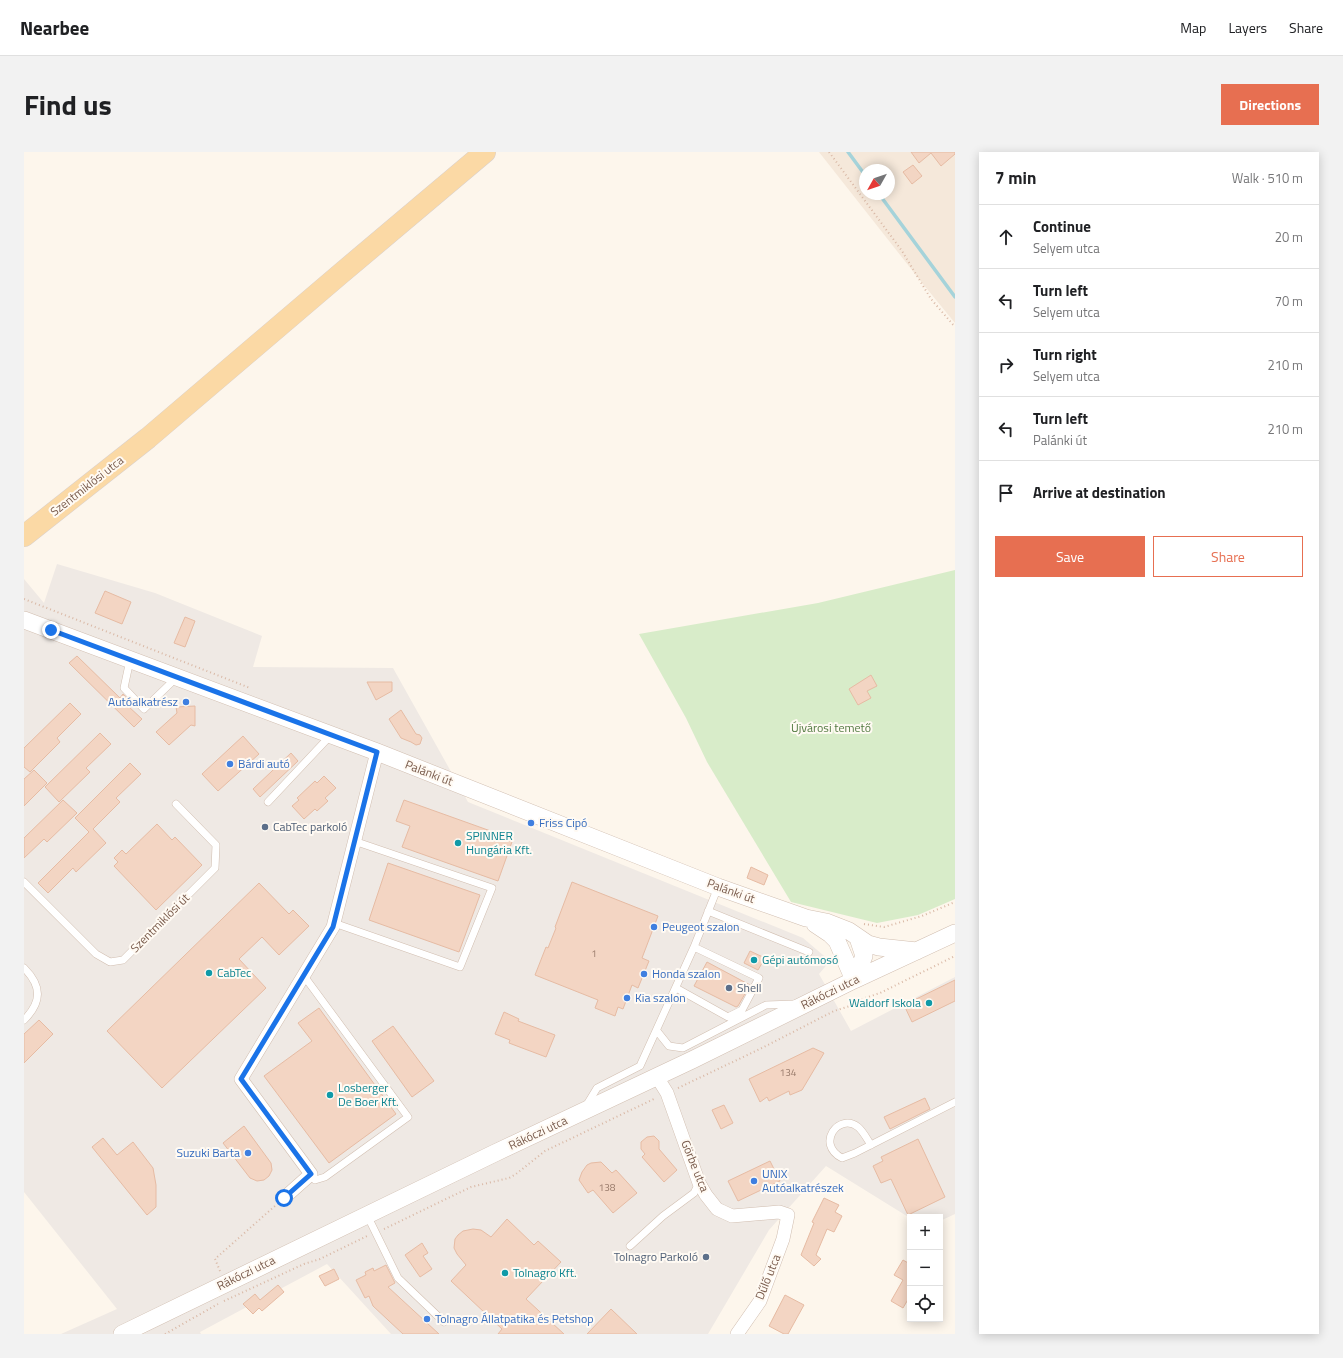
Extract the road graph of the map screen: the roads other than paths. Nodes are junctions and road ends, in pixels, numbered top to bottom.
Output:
1 (485, 152) edge
2 (25, 536) edge
3 (24, 612) edge
4 (24, 620) edge
5 (51, 630) junction
6 (130, 659) junction
7 (177, 677) junction
8 (331, 735) junction
9 (377, 752) junction
10 (268, 802) dead end
11 (176, 804) dead end
12 (354, 841) junction
13 (24, 882) edge
14 (718, 887) junction
15 (708, 911) junction
16 (806, 918) junction
17 (334, 923) junction
18 (955, 933) edge
19 (858, 938) junction
20 (694, 947) junction
21 (917, 951) junction
22 (809, 952) dead end
23 (24, 968) edge
24 (304, 976) junction
25 (854, 980) junction
26 (676, 988) junction
27 (805, 1004) junction
28 (24, 1020) edge
29 (657, 1031) junction
30 (657, 1077) junction
31 (955, 1102) edge
32 (582, 1112) junction
33 (871, 1145) junction
34 (311, 1174) junction
35 (699, 1183) junction
36 (284, 1198) road end
37 (367, 1215) junction
38 (788, 1215) joint
39 (630, 1246) dead end
40 (444, 1322) dead end
41 (122, 1334) edge
42 (737, 1334) edge

1 - 2 main road, Szentmiklósi utca
3 - 5 street, Palánki út
4 - 5 street, Palánki út
5 - 6 street, Palánki út
6 - 7 street, Palánki út
6 - 7 lane
7 - 8 street, Palánki út
8 - 9 street, Palánki út
8 - 10 lane
9 - 12 street
9 - 14 street, Palánki út
11 - 13 lane, Szentmiklósi út
12 - 17 street
12 - 17 lane
14 - 15 lane
14 - 16 street, Palánki út
15 - 20 lane
15 - 22 lane
16 - 19 street, Palánki út
16 - 25 street, Palánki út
17 - 24 street
18 - 21 street, Rákóczi utca
19 - 21 street, Palánki út
19 - 25 street
20 - 26 lane
20 - 26 lane
21 - 25 street, Rákóczi utca
23 - 28 lane
24 - 34 street
24 - 34 lane
25 - 27 street, Rákóczi utca
26 - 29 lane
27 - 29 lane
27 - 30 street, Rákóczi utca
29 - 32 lane
30 - 32 street, Rákóczi utca
30 - 35 street, Görbe utca
31 - 33 lane
32 - 37 street, Rákóczi utca
33 - 33 lane
34 - 36 street
35 - 38 street, Görbe utca
35 - 39 lane
37 - 40 lane
37 - 41 street, Rákóczi utca
38 - 42 street, Dűlő utca

